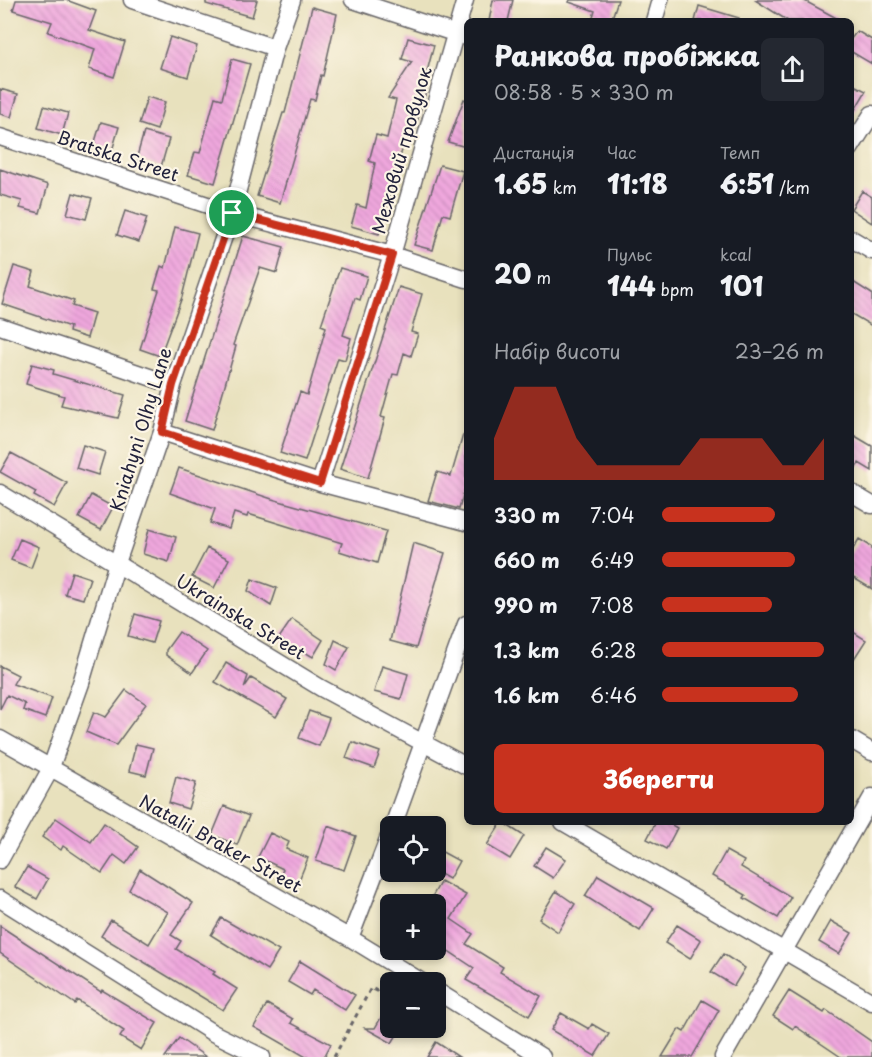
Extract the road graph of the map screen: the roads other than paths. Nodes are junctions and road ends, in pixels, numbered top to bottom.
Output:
1 (132, 0) edge
2 (292, 0) edge
3 (353, 0) edge
4 (465, 0) edge
5 (660, 0) edge
6 (655, 18) edge
7 (460, 35) edge
8 (275, 48) junction
9 (872, 114) edge
10 (0, 137) edge
11 (854, 143) edge
12 (232, 213) junction
13 (854, 240) edge
14 (872, 251) edge
15 (392, 255) junction
16 (464, 278) edge
17 (0, 326) edge
18 (173, 385) junction
19 (162, 432) junction
20 (320, 483) junction
21 (0, 493) edge
22 (854, 494) edge
23 (872, 505) edge
24 (464, 521) edge
25 (117, 564) junction
26 (464, 630) edge
27 (0, 739) edge
28 (854, 741) edge
29 (424, 745) junction
30 (872, 752) edge
31 (464, 765) edge
32 (50, 770) junction
33 (872, 798) edge
34 (397, 816) edge
35 (568, 825) edge
36 (0, 860) edge
37 (380, 860) edge
38 (0, 899) edge
39 (350, 938) junction
40 (785, 952) junction
41 (405, 972) edge
42 (446, 997) edge
43 (872, 1002) edge
44 (262, 1057) edge
45 (542, 1057) edge
46 (723, 1057) edge

1 - 8 street
2 - 8 street, Kniahyni Olhy Lane
3 - 7 street
4 - 7 street, Межовий провулок
5 - 6 street
7 - 15 street, Межовий провулок
8 - 12 street, Kniahyni Olhy Lane
9 - 11 street
10 - 12 street, Bratska Street
12 - 15 street, Bratska Street
12 - 18 street, Kniahyni Olhy Lane
13 - 14 street
15 - 16 street, Bratska Street
15 - 20 street, Межовий провулок
17 - 18 street
18 - 19 street, Kniahyni Olhy Lane
19 - 20 street
19 - 25 street, Kniahyni Olhy Lane
20 - 24 street
21 - 25 street, Ukrainska Street
22 - 23 street
25 - 29 street, Ukrainska Street
25 - 32 street, Kniahyni Olhy Lane
26 - 29 street
27 - 32 street, Natalii Braker Street
28 - 30 street
29 - 31 street, Ukrainska Street
29 - 34 street
32 - 36 street, Kniahyni Olhy Lane
32 - 39 street, Natalii Braker Street
33 - 40 street
35 - 40 street
37 - 39 street
38 - 44 street
39 - 41 street, Natalii Braker Street
40 - 43 street
40 - 46 street
42 - 45 street

